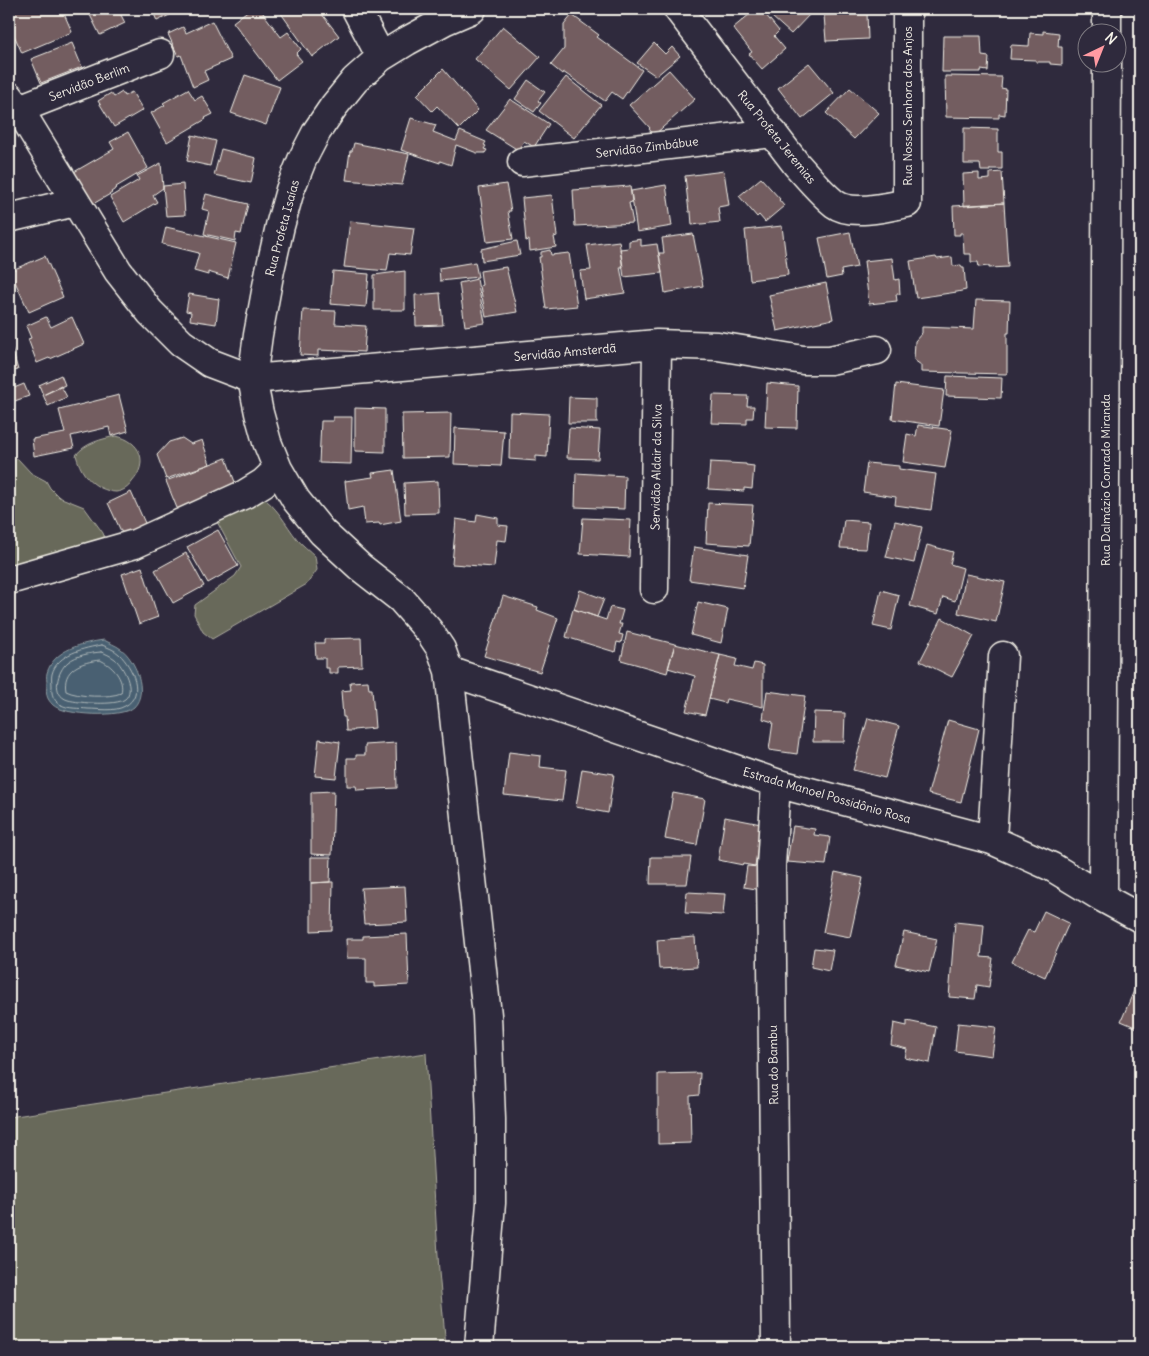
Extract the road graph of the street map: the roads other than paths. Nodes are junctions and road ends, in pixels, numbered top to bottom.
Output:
1 (356, 9) edge
2 (472, 9) edge
3 (678, 9) edge
4 (907, 9) edge
5 (1107, 9) edge
6 (1107, 22) edge
7 (160, 54) dead end
8 (381, 57) junction
9 (1107, 72) edge
10 (14, 103) edge
11 (773, 133) junction
12 (522, 162) dead end
13 (74, 202) junction
14 (907, 204) joint
15 (9, 218) edge
16 (657, 344) junction
17 (877, 350) dead end
18 (252, 379) junction
19 (278, 469) junction
20 (9, 580) edge
21 (654, 589) dead end
22 (1003, 656) dead end
23 (449, 671) junction
24 (776, 783) junction
25 (992, 840) junction
26 (1103, 898) junction
27 (1140, 918) edge
28 (478, 1347) edge
29 (776, 1347) edge

1 - 8 street
2 - 8 street, Rua Profeta Isaías
3 - 11 street, Rua Profeta Jeremias
4 - 14 street, Rua Nossa Senhora dos Anjos
5 - 6 street
7 - 10 street, Servidão Berlim
8 - 18 street, Rua Profeta Isaías
9 - 26 street, Rua Dalmázio Conrado Miranda
10 - 13 street
11 - 12 street, Servidão Zimbábue
11 - 14 street, Rua Profeta Jeremias
13 - 15 street
13 - 18 street
16 - 17 street, Servidão Amsterdã
16 - 18 street, Servidão Amsterdã
16 - 21 street, Servidão Aldair da Silva
18 - 19 street
19 - 20 street
19 - 23 street
22 - 25 street
23 - 24 street, Estrada Manoel Possidônio Rosa
23 - 28 street
24 - 25 street, Estrada Manoel Possidônio Rosa
24 - 29 street, Rua do Bambu
25 - 26 street, Estrada Manoel Possidônio Rosa
26 - 27 street, Estrada Manoel Possidônio Rosa

